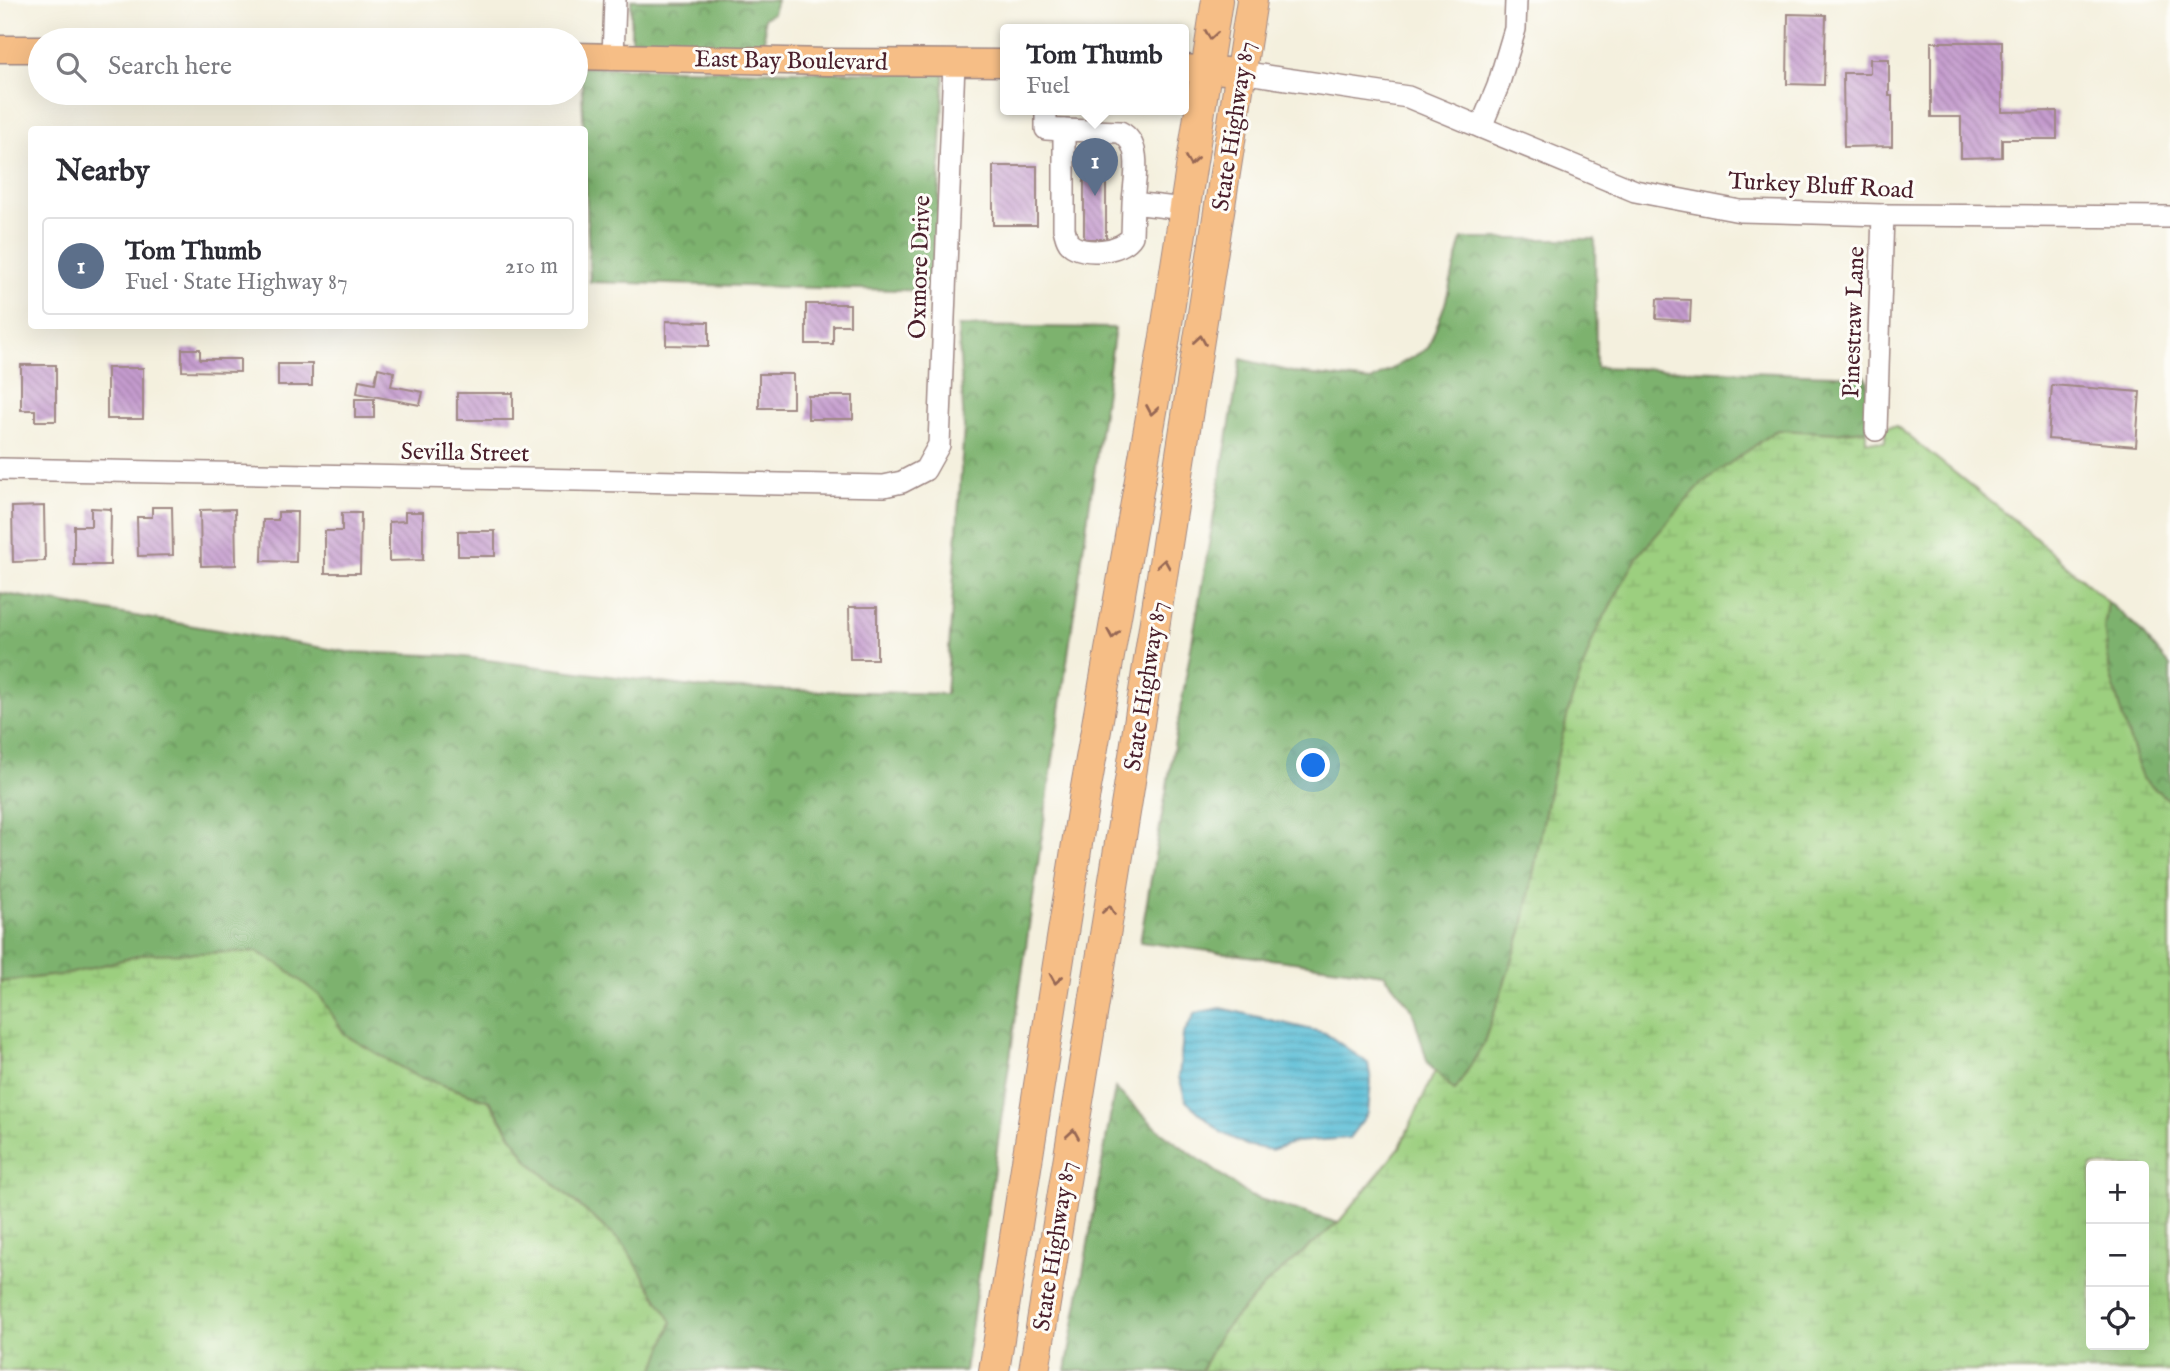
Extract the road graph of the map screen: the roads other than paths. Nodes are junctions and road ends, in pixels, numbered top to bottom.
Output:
1 (615, 0) edge
2 (1217, 0) edge
3 (1252, 0) edge
4 (1516, 0) edge
5 (0, 49) edge
6 (28, 50) edge
7 (588, 56) edge
8 (613, 57) junction
9 (954, 63) junction
10 (1000, 63) edge
11 (1195, 69) edge
12 (1240, 72) junction
13 (1046, 115) edge
14 (1480, 127) junction
15 (1064, 130) junction
16 (1133, 203) junction
17 (1184, 209) junction
18 (1882, 215) junction
19 (2170, 217) edge
20 (1876, 430) dead end
21 (0, 469) edge
22 (925, 470) joint
23 (994, 1371) edge
24 (1034, 1371) edge

1 - 8 street
2 -> 11 highway
3 - 12 highway, State Highway 87
4 - 14 street
5 - 6 main road
7 - 8 main road, East Bay Boulevard
8 - 9 main road, East Bay Boulevard
9 - 10 main road, East Bay Boulevard
9 - 22 street, Oxmore Drive
11 - 12 main road
11 -> 17 highway
12 - 14 street, Turkey Bluff Road
24 -> 12 highway, State Highway 87
13 - 15 street
14 - 18 street, Turkey Bluff Road
15 - 16 street
15 - 16 street
16 - 17 street
17 -> 23 highway
18 - 19 street, Turkey Bluff Road
18 - 20 street, Pinestraw Lane
21 - 22 street, Sevilla Street

